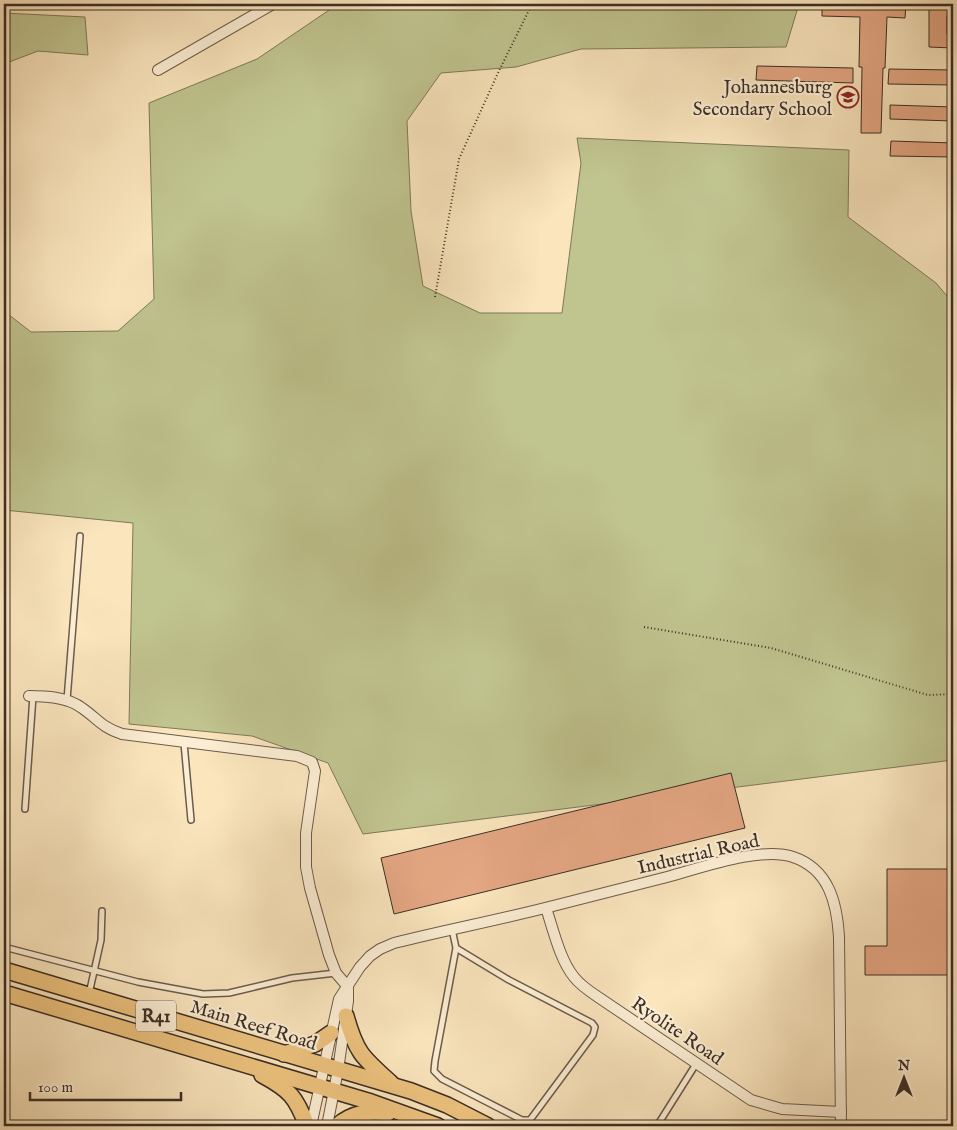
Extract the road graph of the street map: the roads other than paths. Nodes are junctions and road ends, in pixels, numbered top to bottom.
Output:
1 (273, 4) edge
2 (158, 70) dead end
3 (80, 536) dead end
4 (31, 696) joint
5 (68, 700) junction
6 (184, 743) junction
7 (25, 809) dead end
8 (191, 820) dead end
9 (546, 908) junction
10 (102, 911) dead end
11 (452, 929) junction
12 (4, 947) edge
13 (456, 948) junction
14 (4, 970) edge
15 (95, 970) junction
16 (336, 973) junction
17 (348, 987) junction
18 (4, 993) edge
19 (88, 995) junction
20 (346, 1016) junction
21 (331, 1033) junction
22 (284, 1054) junction
23 (242, 1064) junction
24 (696, 1064) junction
25 (324, 1066) junction
26 (338, 1070) junction
27 (318, 1086) junction
28 (394, 1086) junction
29 (334, 1091) junction
30 (841, 1112) junction
31 (416, 1118) junction
32 (309, 1126) edge
33 (327, 1126) edge
34 (337, 1126) edge
35 (438, 1126) edge
36 (488, 1126) edge
37 (657, 1126) edge
38 (841, 1126) edge

1 - 2 street
3 - 5 lane
4 - 5 street
4 - 7 lane
5 - 6 street
6 - 8 lane
6 - 16 street
9 - 11 street, Industrial Road
9 - 24 street, Ryolite Road
9 - 30 street, Industrial Road
10 - 15 lane
11 - 13 lane
11 - 17 street, Industrial Road
12 - 15 lane
13 - 13 lane
14 - 19 main road, Main Reef Road / R41
15 - 16 lane
15 - 19 lane
16 - 17 street
17 - 20 street
17 - 21 street, Industrial Road
18 - 23 main road, R41
19 - 22 main road, Main Reef Road / R41
20 - 26 street
20 - 28 main road
21 - 22 main road
21 - 25 street, Industrial Road
22 - 25 main road, Main Reef Road / R41
23 - 27 main road, R41
23 - 32 main road
24 - 30 street, Ryolite Road
24 - 37 lane
25 - 26 main road, Main Reef Road / R41
25 - 27 street, Industrial Road
26 - 28 main road, Main Reef Road / R41
26 - 29 street
27 - 29 main road, R41
27 - 32 street, Industrial Road
28 - 36 main road, Main Reef Road / R41
29 - 31 main road, R41
29 - 33 street
30 - 38 street, Industrial Road
31 - 34 main road
31 - 35 main road, R41

